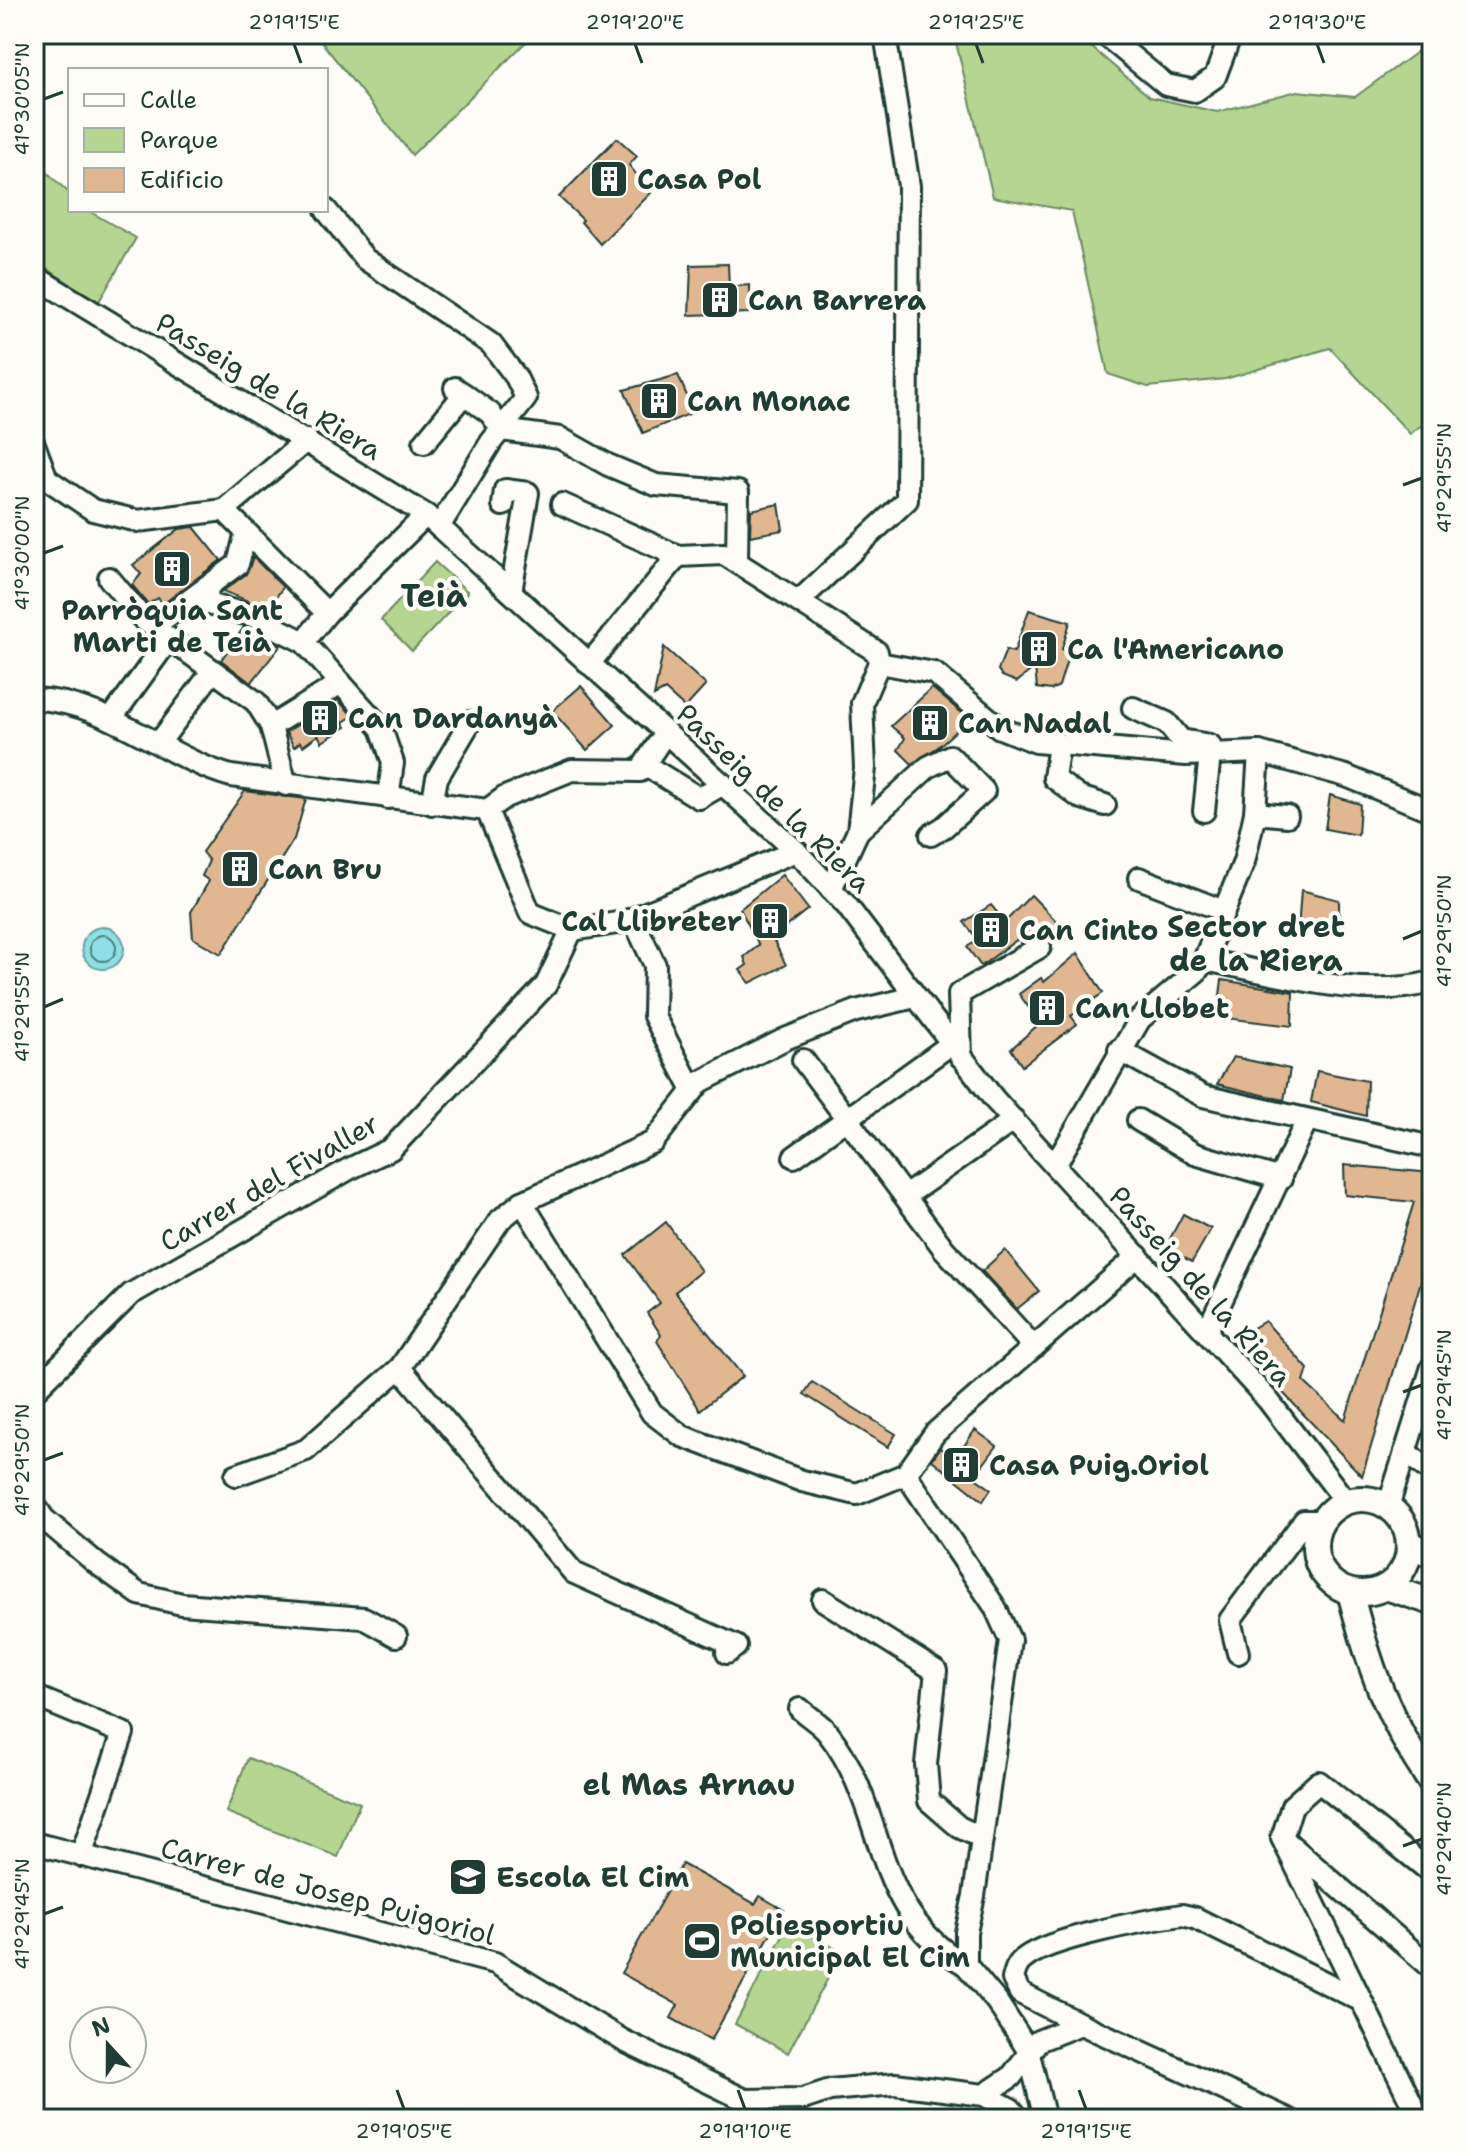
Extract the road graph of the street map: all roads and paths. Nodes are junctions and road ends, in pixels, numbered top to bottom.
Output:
1 (885, 34) edge
2 (1104, 34) edge
3 (1231, 34) edge
4 (328, 212) edge
5 (34, 276) edge
6 (502, 430) junction
7 (307, 440) junction
8 (424, 443) dead end
9 (34, 444) edge
10 (562, 504) dead end
11 (503, 505) dead end
12 (224, 510) junction
13 (432, 521) junction
14 (246, 532) junction
15 (678, 556) junction
16 (737, 561) junction
17 (109, 578) dead end
18 (207, 586) junction
19 (511, 592) junction
20 (799, 601) junction
21 (327, 613) junction
22 (161, 633) junction
23 (304, 642) junction
24 (878, 658) junction
25 (589, 664) junction
26 (212, 672) junction
27 (341, 683) junction
28 (34, 699) edge
29 (1133, 708) dead end
30 (111, 719) junction
31 (470, 722) dead end
32 (271, 726) junction
33 (666, 732) junction
34 (159, 743) junction
35 (1059, 745) junction
36 (1251, 751) junction
37 (1210, 754) junction
38 (645, 765) junction
39 (723, 784) junction
40 (286, 785) junction
41 (388, 798) junction
42 (432, 804) junction
43 (1105, 805) dead end
44 (487, 810) junction
45 (1204, 811) dead end
46 (1432, 811) edge
47 (1255, 813) junction
48 (1287, 816) dead end
49 (858, 831) junction
50 (931, 835) dead end
51 (796, 851) junction
52 (1139, 878) dead end
53 (831, 889) junction
54 (1224, 911) junction
55 (633, 919) junction
56 (572, 930) junction
57 (1040, 947) dead end
58 (1204, 960) junction
59 (1432, 982) edge
60 (915, 997) junction
61 (956, 1050) junction
62 (1119, 1050) junction
63 (803, 1060) dead end
64 (693, 1091) junction
65 (846, 1120) junction
66 (1014, 1120) junction
67 (1138, 1120) dead end
68 (1307, 1120) junction
69 (1432, 1147) edge
70 (794, 1157) dead end
71 (1055, 1165) junction
72 (1281, 1179) junction
73 (911, 1192) dead end
74 (522, 1202) junction
75 (1138, 1256) junction
76 (1207, 1331) junction
77 (1034, 1347) junction
78 (1432, 1367) edge
79 (400, 1368) junction
80 (34, 1391) edge
81 (1405, 1452) junction
82 (1432, 1472) edge
83 (906, 1474) junction
84 (236, 1475) dead end
85 (1346, 1502) junction
86 (34, 1504) edge
87 (1388, 1507) junction
88 (1322, 1521) junction
89 (1409, 1543) junction
90 (1432, 1555) edge
91 (1386, 1587) junction
92 (1350, 1592) junction
93 (823, 1600) dead end
94 (1432, 1602) edge
95 (396, 1636) dead end
96 (727, 1653) dead end
97 (1238, 1653) dead end
98 (34, 1696) edge
99 (800, 1709) dead end
100 (1432, 1784) edge
101 (982, 1838) junction
102 (1282, 1838) junction
103 (34, 1843) edge
104 (81, 1856) junction
105 (1432, 1873) edge
106 (966, 1965) junction
107 (1432, 1968) edge
108 (1360, 2000) junction
109 (1081, 2024) junction
110 (1028, 2050) junction
111 (984, 2095) junction
112 (1007, 2114) edge
113 (1045, 2119) edge
114 (1288, 2119) edge
115 (1409, 2119) edge

1 - 20 street
2 - 3 street
4 - 6 street
5 - 7 street, Passeig de la Riera
6 - 8 street
6 - 13 street
6 - 16 street
7 - 12 street
7 - 13 street, Passeig de la Riera
9 - 12 street
10 - 15 street
11 - 19 street
12 - 14 street
13 - 19 street, Passeig de la Riera
13 - 21 street
14 - 18 street
14 - 21 street
15 - 16 street
15 - 25 street
16 - 20 street
17 - 22 street
18 - 22 street
18 - 23 street
19 - 25 street, Passeig de la Riera
20 - 24 street
21 - 23 street
22 - 26 street
22 - 30 street
23 - 27 street
24 - 35 street
24 - 49 street
25 - 33 street, Passeig de la Riera
26 - 32 street
26 - 34 street
27 - 32 street
27 - 41 street
28 - 30 street
29 - 36 street
30 - 34 street
31 - 42 street
32 - 40 street
33 - 38 street
33 - 39 street, Passeig de la Riera
34 - 40 street
35 - 37 street
35 - 43 street
36 - 37 street
36 - 46 street
36 - 47 street
37 - 45 street
38 - 39 street
38 - 44 street
39 - 51 street, Passeig de la Riera
40 - 41 street
41 - 42 street
42 - 44 street
44 - 56 street
47 - 48 street
47 - 54 street
49 - 50 street
49 - 53 street
51 - 53 street, Passeig de la Riera
51 - 55 street
52 - 54 street
53 - 60 street, Passeig de la Riera
54 - 58 street
55 - 56 street
55 - 64 street
56 - 80 street, Carrer del Fivaller
57 - 61 street
58 - 59 street
58 - 62 street
60 - 61 street, Passeig de la Riera
60 - 64 street
61 - 65 street
61 - 66 street, Passeig de la Riera
62 - 68 street
62 - 71 street
63 - 65 street
64 - 74 street
65 - 70 street
65 - 77 street
66 - 71 street, Passeig de la Riera
66 - 73 street
67 - 72 street
68 - 69 street
68 - 72 street
71 - 75 street, Passeig de la Riera
72 - 76 street
74 - 79 street
74 - 83 street
75 - 76 street, Passeig de la Riera
75 - 77 street
76 - 85 street, Passeig de la Riera
77 - 83 street
78 - 81 street
79 - 84 street
79 - 96 street
81 - 82 street
81 - 87 street
83 - 101 street
85 - 87 street
85 - 88 street
86 - 95 street
87 - 89 street
88 - 92 street
88 - 97 street
89 - 90 street
89 - 91 street
91 - 92 street
91 - 94 street
92 - 100 street
93 - 101 street
98 - 104 street
99 - 106 street
101 - 106 street
102 - 105 street
102 - 107 street
102 - 108 street
103 - 104 street, Carrer de Josep Puigoriol
104 - 111 street, Carrer de Josep Puigoriol
106 - 110 street
108 - 109 street
108 - 115 street
109 - 110 street
109 - 114 street
110 - 111 street
110 - 113 street
111 - 112 street, Carrer de Josep Puigoriol

